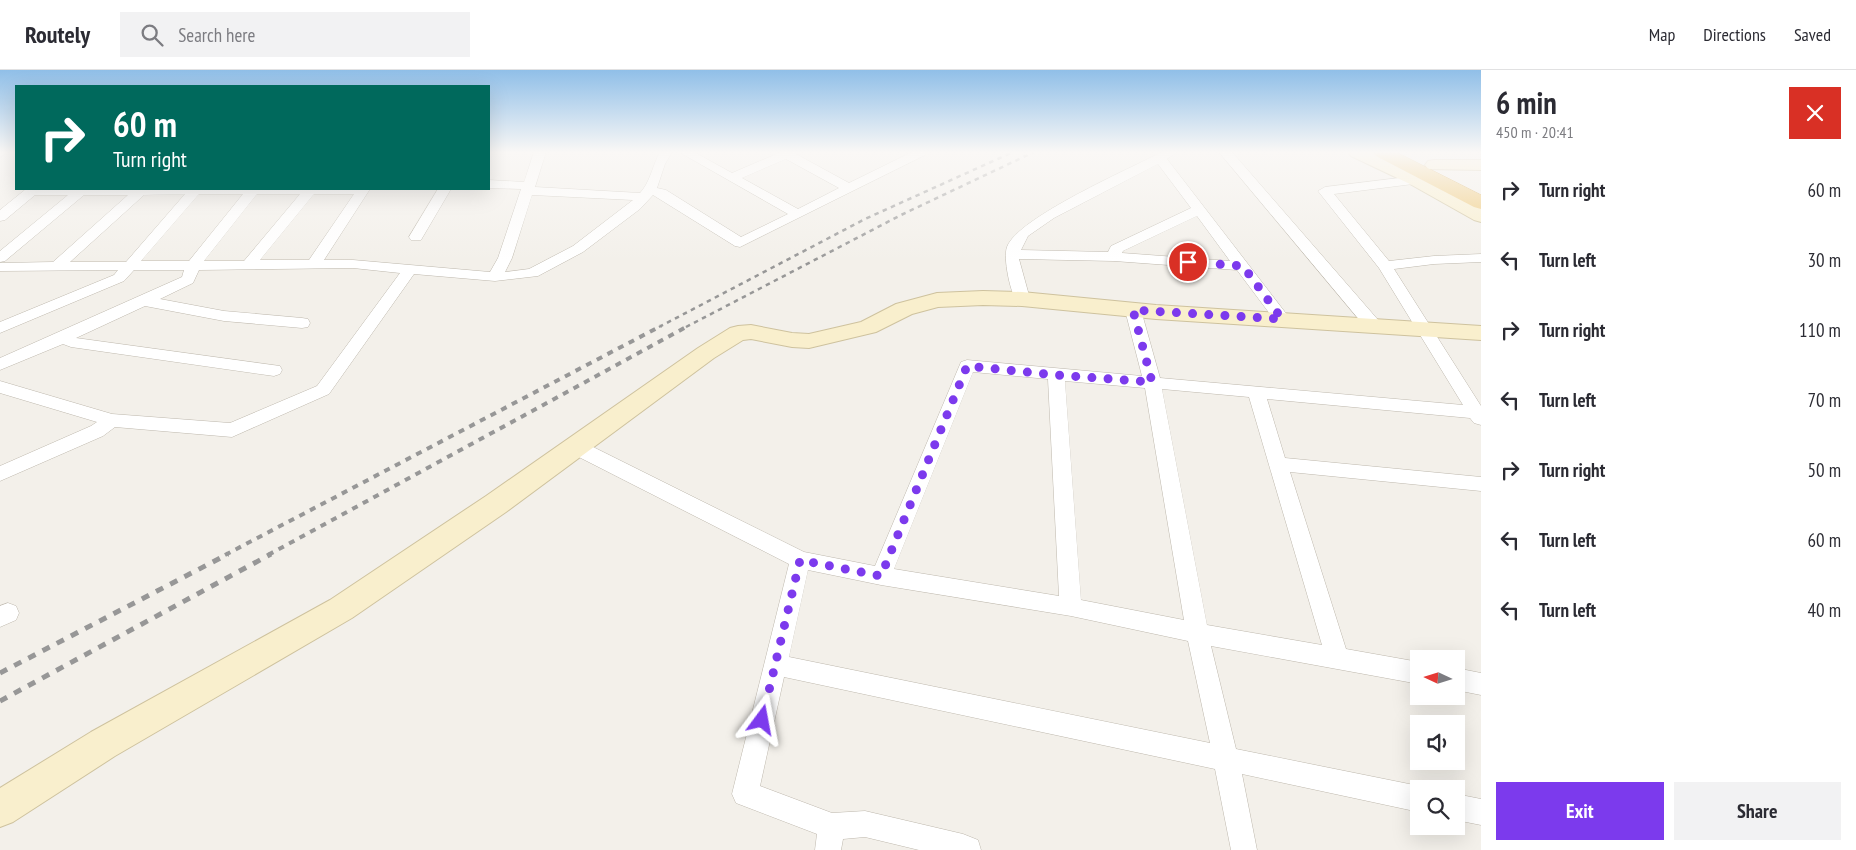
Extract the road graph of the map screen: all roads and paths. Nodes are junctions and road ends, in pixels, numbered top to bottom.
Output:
1 (523, 188) edge
2 (649, 188) edge
3 (753, 188) edge
4 (849, 188) edge
5 (1100, 188) edge
6 (1187, 188) edge
7 (1256, 188) edge
8 (1347, 188) edge
9 (1431, 188) edge
10 (1453, 188) edge
11 (528, 189) junction
12 (33, 190) edge
13 (82, 190) edge
14 (140, 190) edge
15 (196, 190) edge
16 (252, 190) edge
17 (310, 190) edge
18 (363, 190) edge
19 (443, 190) edge
20 (647, 194) junction
21 (1481, 203) edge
22 (1200, 209) junction
23 (798, 214) junction
24 (1481, 216) edge
25 (0, 218) edge
26 (416, 237) dead end
27 (1013, 254) junction
28 (1114, 257) junction
29 (0, 258) edge
30 (1481, 258) edge
31 (133, 264) junction
32 (194, 264) junction
33 (249, 264) junction
34 (314, 264) junction
35 (58, 265) junction
36 (18, 266) junction
37 (1243, 266) junction
38 (1385, 266) junction
39 (0, 267) edge
40 (410, 269) junction
41 (0, 274) edge
42 (495, 276) junction
43 (1022, 299) junction
44 (146, 300) junction
45 (1133, 310) junction
46 (1282, 319) junction
47 (302, 323) dead end
48 (1373, 325) junction
49 (0, 328) edge
50 (1426, 328) junction
51 (1481, 333) edge
52 (64, 337) junction
53 (0, 364) edge
54 (274, 370) dead end
55 (1056, 375) junction
56 (1152, 382) junction
57 (0, 387) edge
58 (1256, 393) junction
59 (1478, 416) edge
60 (112, 420) junction
61 (576, 447) junction
62 (1277, 464) junction
63 (0, 474) edge
64 (1481, 484) edge
65 (800, 560) junction
66 (881, 576) junction
67 (1071, 608) junction
68 (1197, 633) junction
69 (1337, 658) junction
70 (775, 665) junction
71 (1410, 670) edge
72 (1465, 681) edge
73 (1481, 684) edge
74 (1226, 759) junction
75 (1410, 797) edge
76 (0, 809) edge
77 (1465, 809) edge
78 (1481, 812) edge
79 (830, 838) edge
80 (968, 850) edge
81 (1244, 850) edge

1 - 11 street
2 - 20 street
3 - 23 street
4 - 23 street
5 - 27 street
6 - 22 street
7 - 48 street
8 - 38 street
9 - 24 street
10 - 21 highway
11 - 20 street
11 - 42 street
12 - 13 street
12 - 25 street
13 - 14 street
13 - 29 street
14 - 15 street
14 - 35 street
15 - 31 street
16 - 32 street
17 - 33 street
18 - 34 street
19 - 26 street
20 - 23 street
20 - 42 street
22 - 28 street
22 - 37 street
27 - 28 street
27 - 43 street
28 - 37 street
30 - 38 street
31 - 32 street
31 - 35 street
31 - 49 street
32 - 33 street
32 - 44 street
33 - 34 street
34 - 40 street
35 - 36 street
36 - 39 street
36 - 41 street
37 - 46 street
38 - 50 street
40 - 42 street
40 - 60 street
43 - 45 street
43 - 61 street
44 - 47 street
44 - 52 street
45 - 46 street
45 - 56 street
46 - 48 street
48 - 50 street
50 - 51 street
50 - 59 street
52 - 53 street
52 - 54 street
55 - 56 street
55 - 66 street
55 - 67 street
56 - 58 street
56 - 68 street
57 - 60 street
58 - 59 street
58 - 62 street
60 - 63 street
61 - 65 street
61 - 76 street
62 - 64 street
62 - 69 street
65 - 66 street
65 - 70 street
66 - 67 street
67 - 68 street
68 - 69 street
68 - 74 street
69 - 71 street
70 - 74 street
70 - 79 street
72 - 73 street
74 - 75 street
74 - 81 street
77 - 78 street
79 - 80 street

